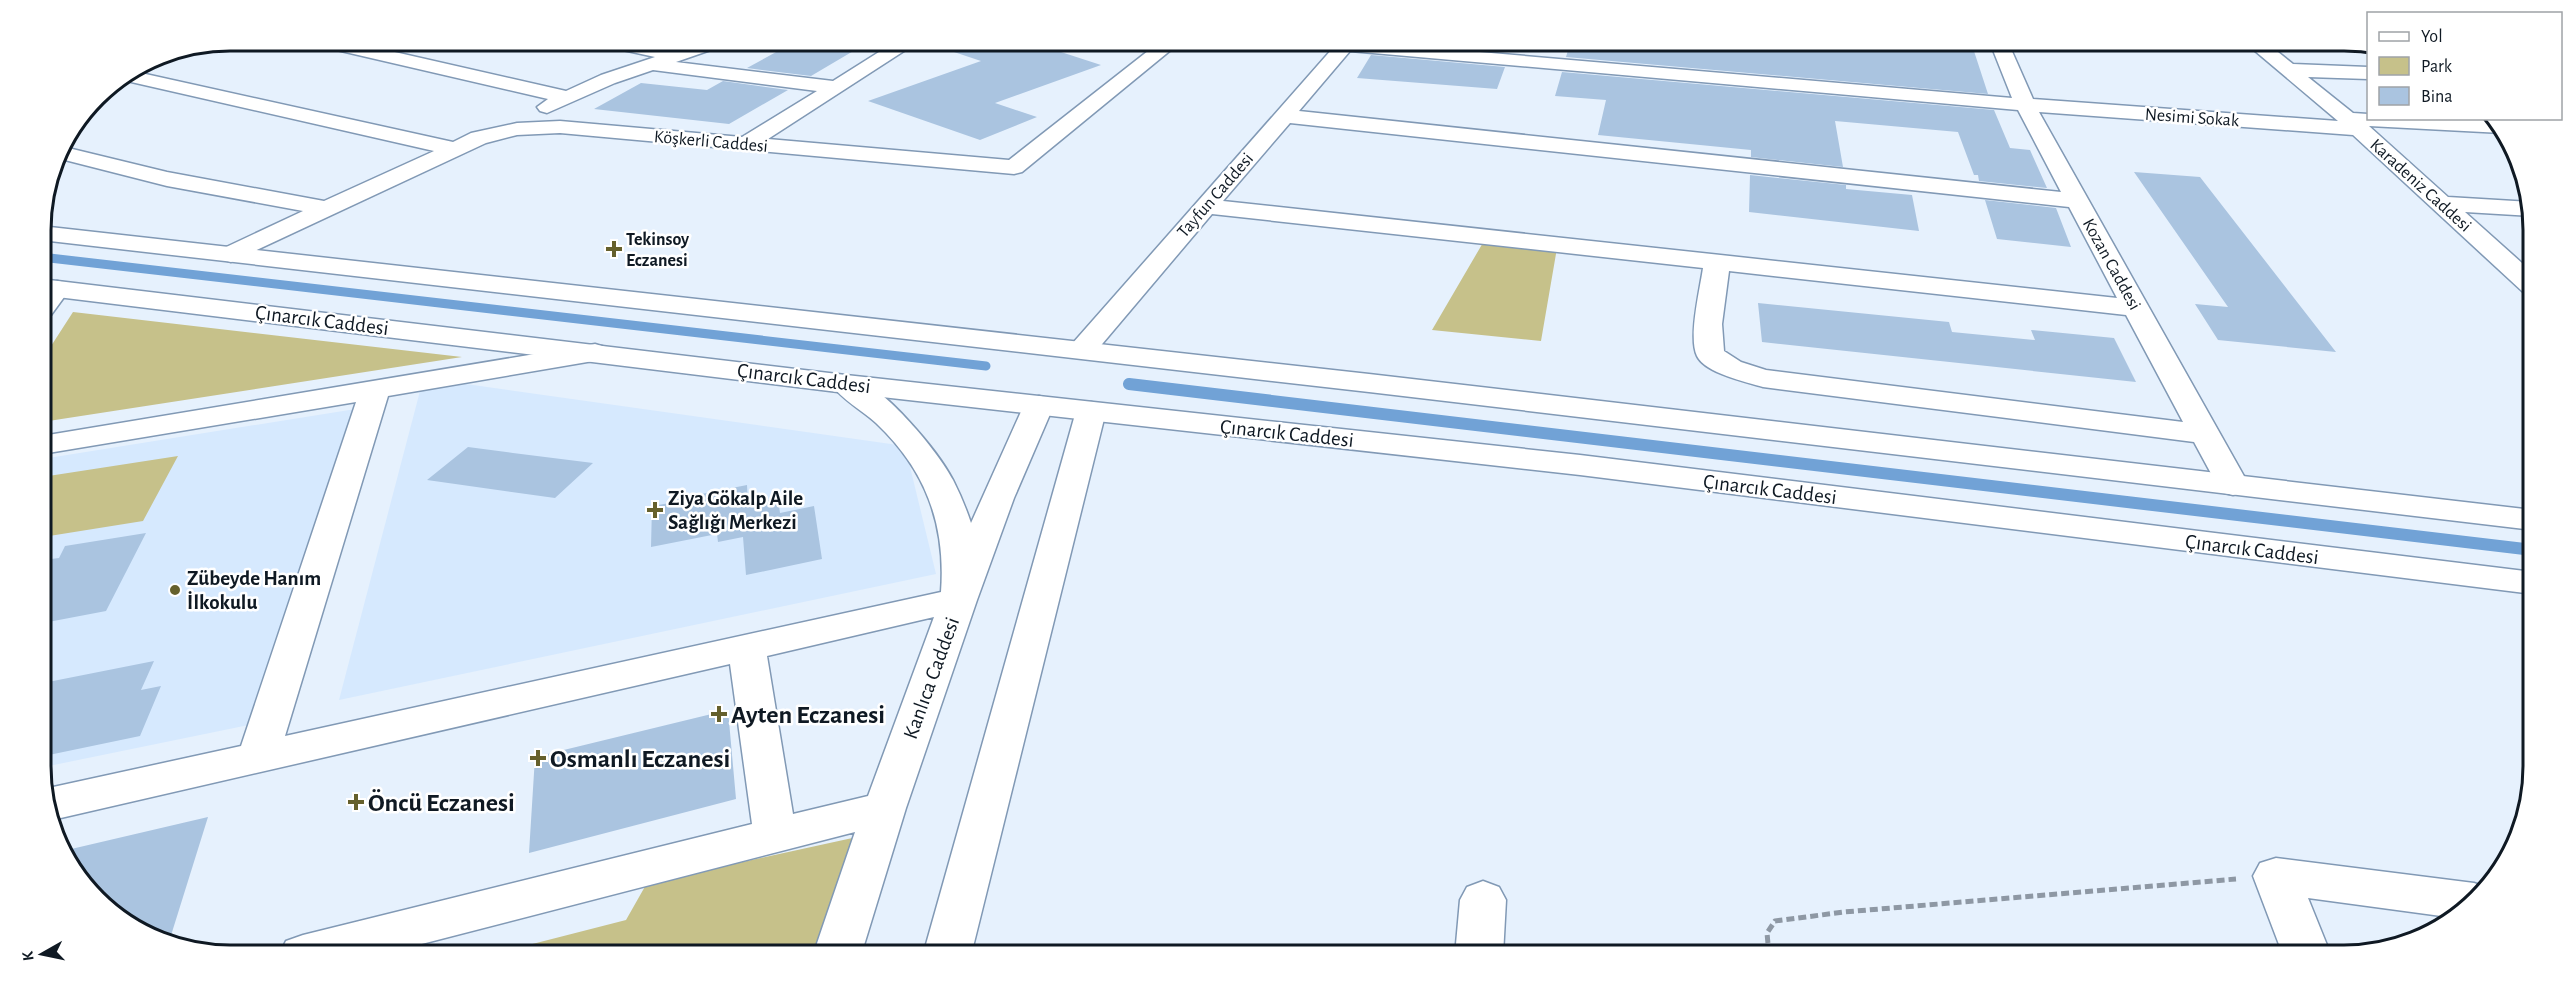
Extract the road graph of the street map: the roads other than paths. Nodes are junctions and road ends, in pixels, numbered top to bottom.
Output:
1 (364, 51) edge
2 (653, 51) edge
3 (690, 51) edge
4 (894, 51) edge
5 (1160, 51) edge
6 (1341, 51) edge
7 (1435, 51) edge
8 (2003, 51) edge
9 (2265, 51) edge
10 (676, 56) junction
11 (650, 64) junction
12 (2288, 70) junction
13 (2367, 73) edge
14 (136, 77) edge
15 (836, 87) junction
16 (567, 97) junction
17 (2025, 105) junction
18 (1284, 116) junction
19 (2354, 124) junction
20 (2491, 128) edge
21 (517, 129) junction
22 (745, 144) junction
23 (455, 149) junction
24 (68, 154) edge
25 (2077, 201) junction
26 (2441, 204) junction
27 (1205, 206) junction
28 (2521, 208) edge
29 (327, 209) junction
30 (51, 234) edge
31 (231, 254) junction
32 (1717, 262) junction
33 (2523, 278) edge
34 (51, 296) edge
35 (2136, 308) junction
36 (1082, 350) junction
37 (594, 353) junction
38 (846, 384) junction
39 (375, 390) junction
40 (1039, 405) junction
41 (1091, 411) junction
42 (2205, 434) junction
43 (51, 444) edge
44 (2233, 485) junction
45 (2523, 519) edge
46 (2523, 582) edge
47 (959, 600) junction
48 (747, 647) junction
49 (258, 757) junction
50 (54, 803) edge
51 (885, 808) junction
52 (776, 836) junction
53 (1483, 900) dead end
54 (2462, 900) edge
55 (346, 945) edge
56 (840, 945) edge
57 (950, 945) edge
58 (1480, 945) edge
59 (2303, 945) edge

1 - 16 street
2 - 10 street
3 - 10 street
4 - 15 street
5 - 22 street, Köşkerli Caddesi
6 - 18 street, Tayfun Caddesi
7 - 17 street, Nesimi Sokak
8 - 17 street, Kozan Caddesi
9 - 12 street, Karadeniz Caddesi
10 - 11 street
11 - 15 street
11 - 16 street
12 - 13 street
12 - 19 street, Karadeniz Caddesi
14 - 23 street
15 - 22 street
16 - 21 street
17 - 19 street, Nesimi Sokak
17 - 25 street, Kozan Caddesi
18 - 25 street
18 - 27 street, Tayfun Caddesi
19 - 20 street, Nesimi Sokak
19 - 26 street, Karadeniz Caddesi
21 - 22 street, Köşkerli Caddesi
21 - 23 street, Köşkerli Caddesi
23 - 29 street, Köşkerli Caddesi
24 - 29 street
25 - 35 street, Kozan Caddesi
26 - 28 street
26 - 33 street, Karadeniz Caddesi
27 - 32 street
27 - 36 street, Tayfun Caddesi
29 - 31 street, Köşkerli Caddesi
30 - 31 street
31 - 36 street
32 - 35 street
32 - 42 street
34 - 37 street, Çınarcık Caddesi
35 - 42 street, Kozan Caddesi
36 - 44 street
37 - 38 street, Çınarcık Caddesi
37 - 39 street
38 - 40 street, Çınarcık Caddesi
38 - 47 street
39 - 43 street
39 - 49 street
40 - 41 street, Çınarcık Caddesi
40 - 47 street, Kanlıca Caddesi
41 - 46 street, Çınarcık Caddesi
41 - 57 street
42 - 44 street, Kozan Caddesi
44 - 45 street
47 - 48 street
47 - 51 street, Kanlıca Caddesi
48 - 49 street
48 - 52 street
49 - 50 street
51 - 52 street
51 - 56 street, Kanlıca Caddesi
52 - 55 street
53 - 58 street
54 - 59 street

